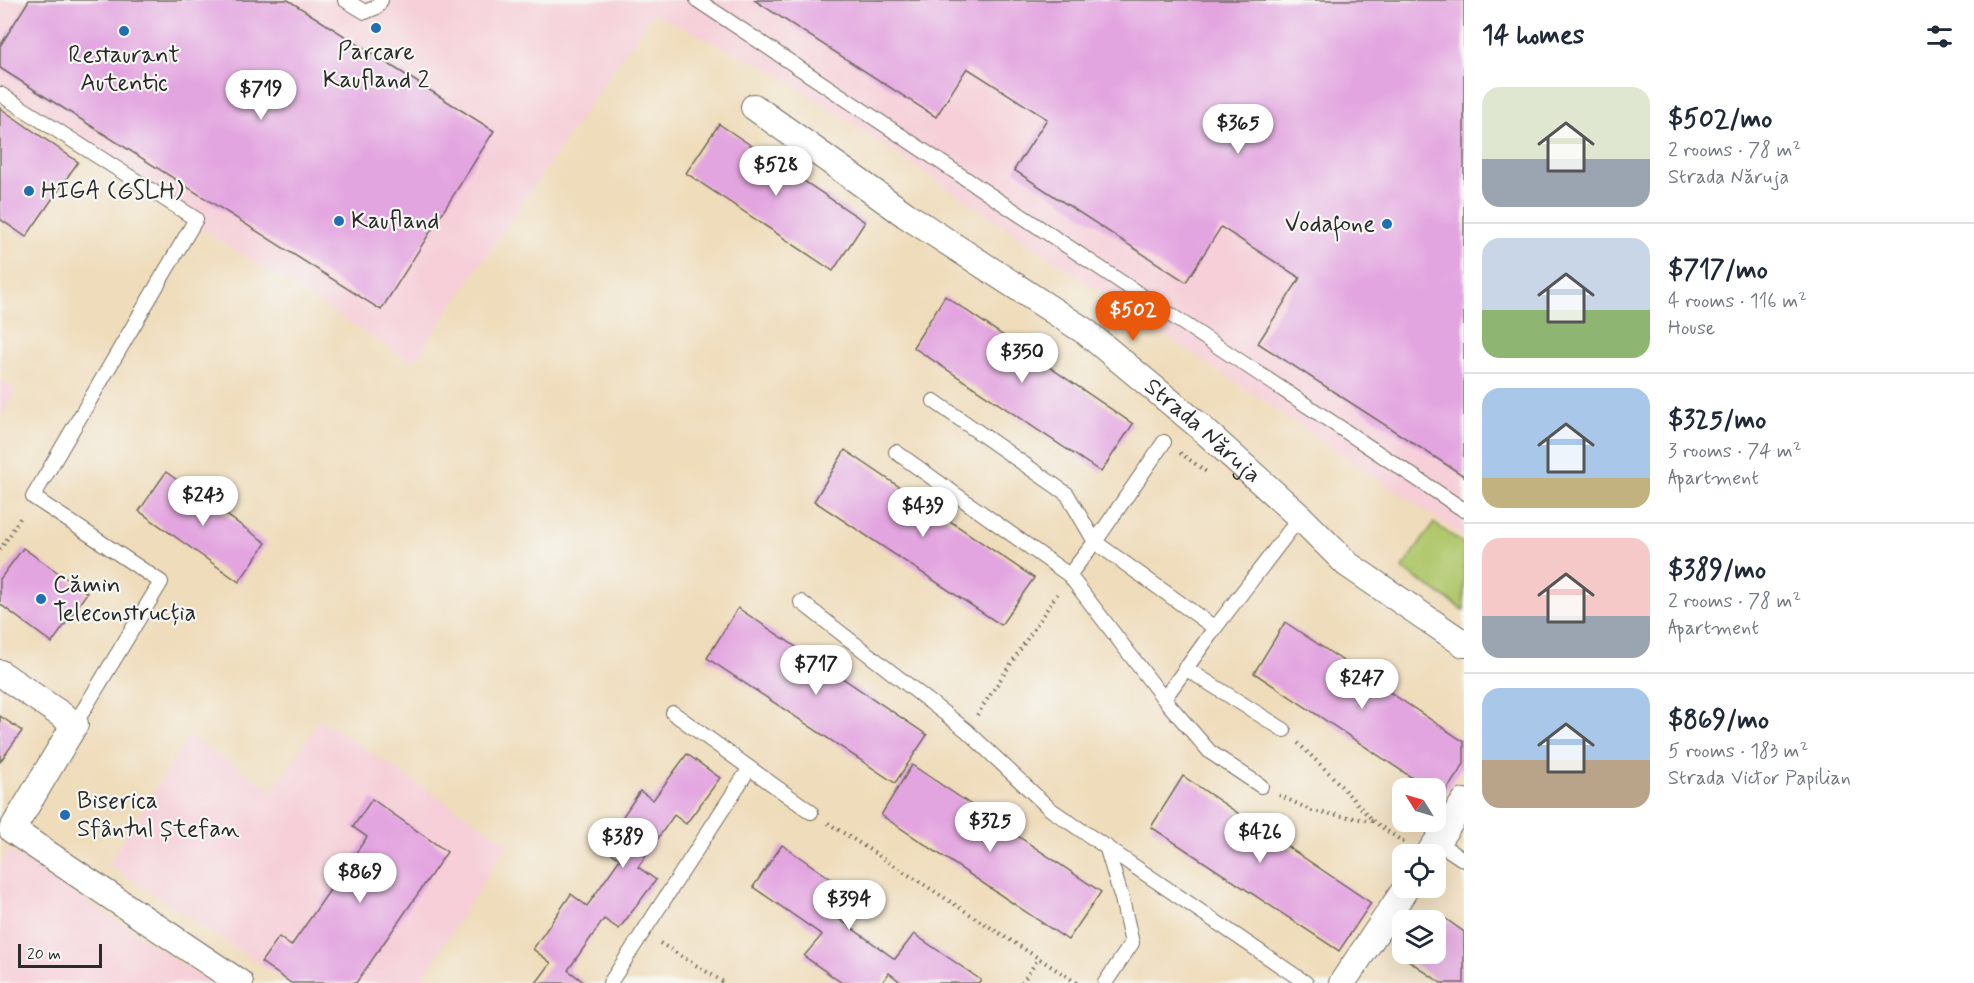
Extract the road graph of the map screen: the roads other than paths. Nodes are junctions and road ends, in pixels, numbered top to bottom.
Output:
1 (345, 0) edge
2 (381, 0) edge
3 (698, 0) edge
4 (0, 94) edge
5 (754, 107) dead end
6 (934, 400) dead end
7 (1164, 442) dead end
8 (896, 452) dead end
9 (1464, 510) edge
10 (1300, 517) junction
11 (1095, 542) junction
12 (1069, 575) junction
13 (801, 602) dead end
14 (1215, 628) junction
15 (1464, 644) edge
16 (1185, 668) junction
17 (0, 673) edge
18 (1164, 699) junction
19 (673, 713) dead end
20 (75, 724) junction
21 (1284, 730) road end
22 (749, 769) junction
23 (1261, 786) road end
24 (1464, 802) edge
25 (811, 812) road end
26 (6, 839) edge
27 (1428, 844) edge
28 (1106, 846) junction
29 (1446, 854) edge
30 (1464, 860) edge
31 (1399, 898) edge
32 (240, 983) edge
33 (610, 983) edge
34 (1106, 983) edge
35 (1306, 983) edge
36 (1342, 983) edge

1 - 2 lane
3 - 9 lane
4 - 20 lane
5 - 10 street, Strada Năruja
6 - 11 lane
7 - 11 lane
8 - 12 lane
10 - 14 lane
10 - 15 street, Strada Năruja
11 - 12 lane
11 - 14 lane
12 - 18 lane
13 - 28 lane
14 - 16 lane
16 - 18 lane
16 - 21 lane
17 - 20 street
18 - 23 lane
19 - 22 lane
20 - 26 street
22 - 25 lane
22 - 33 lane
24 - 27 street
26 - 32 street
28 - 34 lane
28 - 35 lane
29 - 30 lane
31 - 36 street

